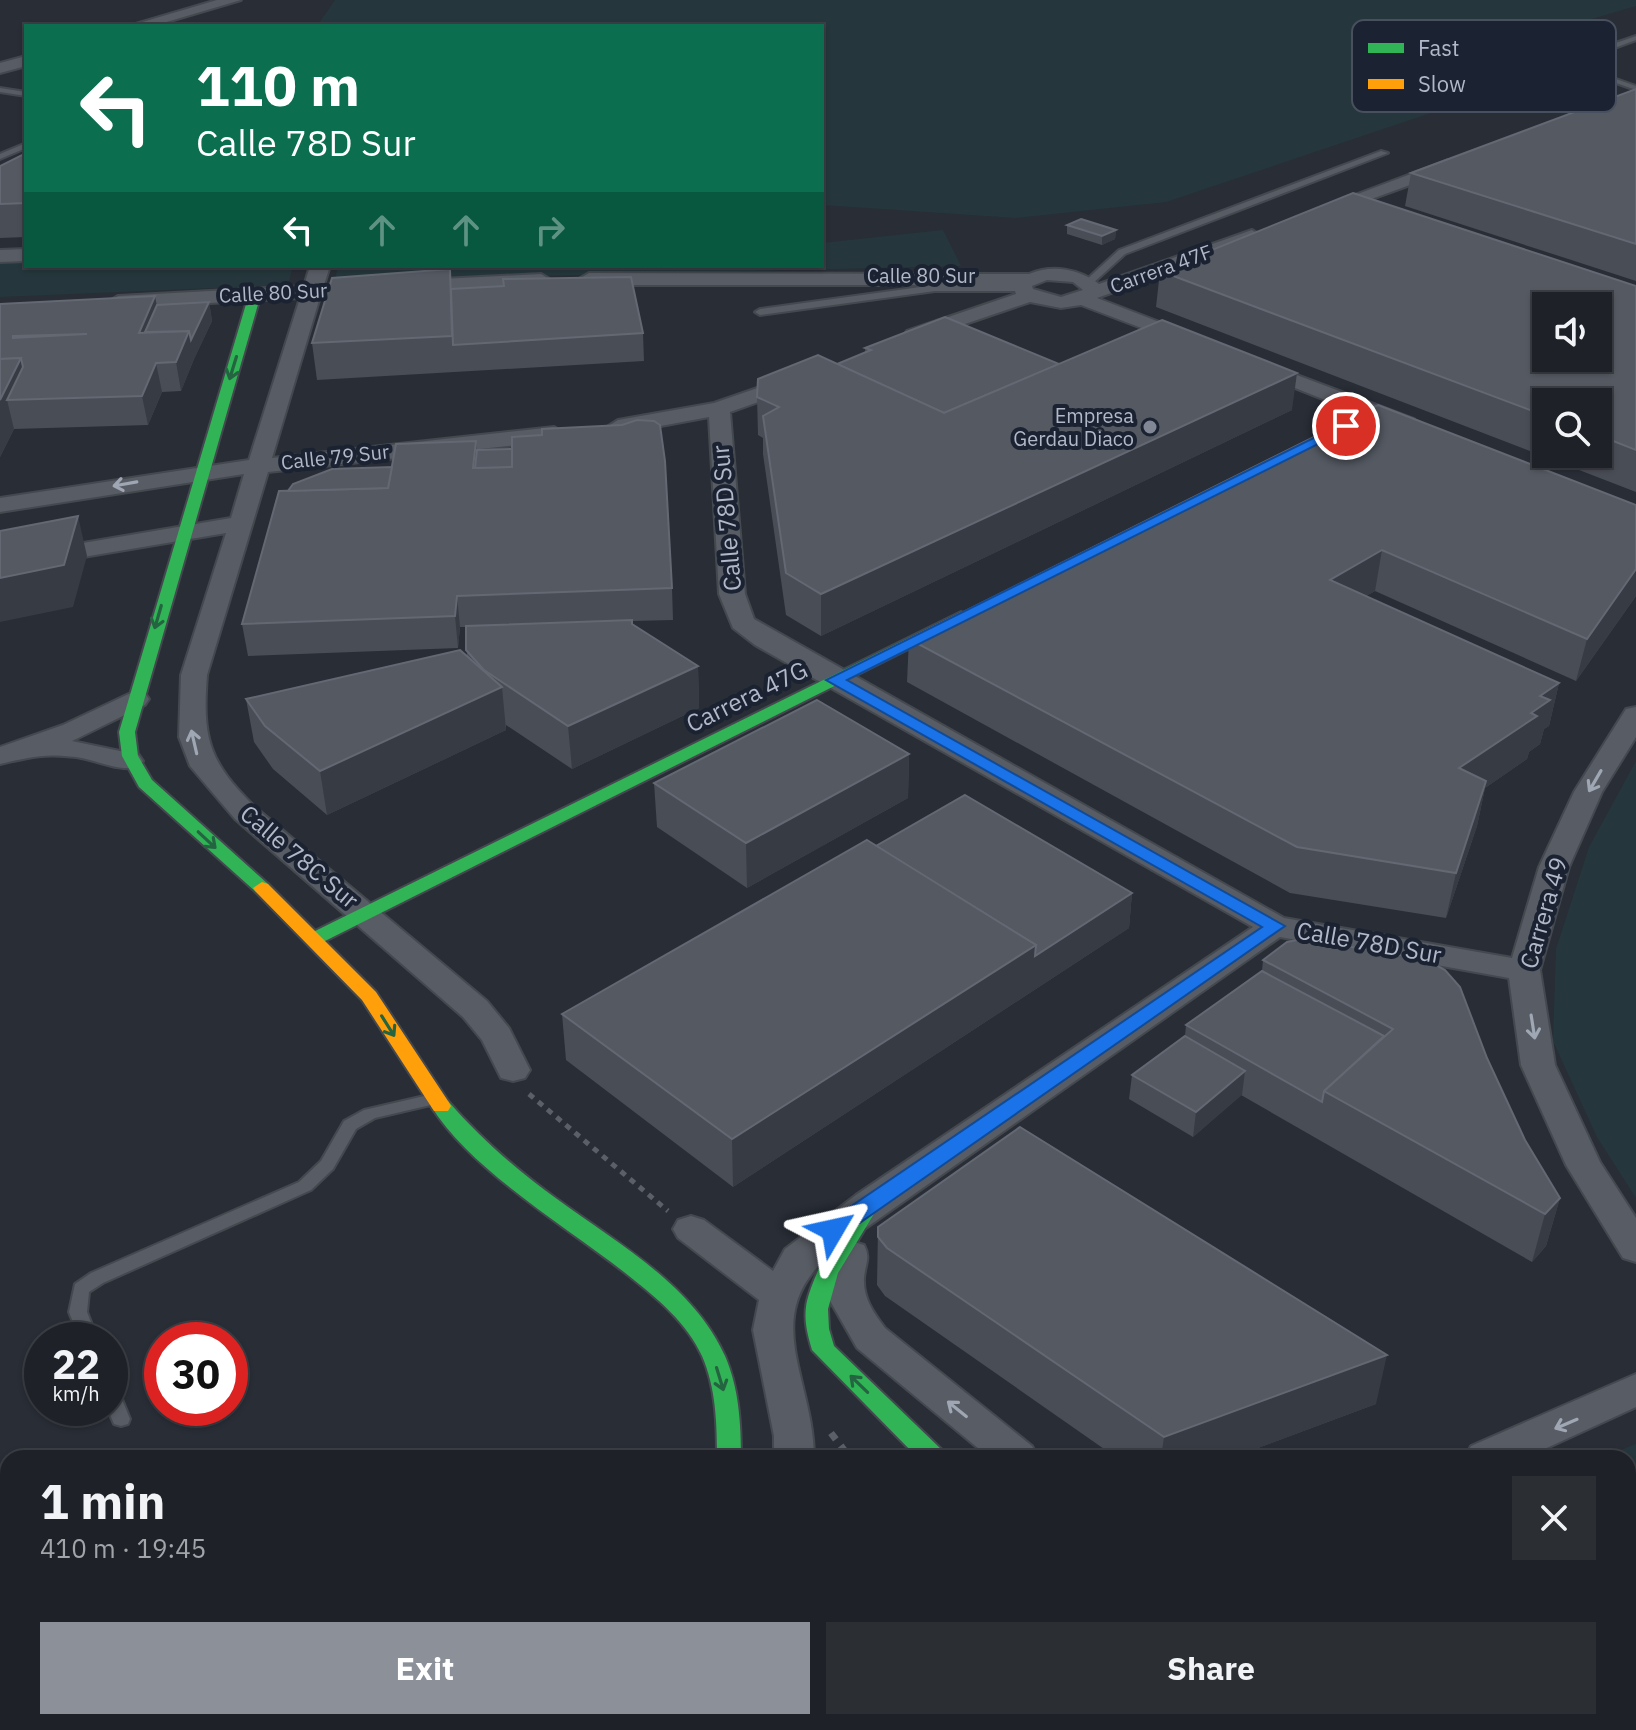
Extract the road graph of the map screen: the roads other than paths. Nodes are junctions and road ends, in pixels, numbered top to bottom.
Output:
1 (234, 0) edge
2 (144, 24) edge
3 (1636, 38) edge
4 (1616, 45) edge
5 (24, 63) edge
6 (0, 68) edge
7 (1616, 81) edge
8 (1636, 88) edge
9 (0, 90) edge
10 (24, 94) edge
11 (24, 146) edge
12 (1384, 153) dead end
13 (0, 157) edge
14 (1461, 160) edge
15 (1344, 202) junction
16 (1374, 212) edge
17 (1300, 218) edge
18 (1270, 229) edge
19 (24, 255) edge
20 (0, 256) edge
21 (316, 278) edge
22 (1026, 288) junction
23 (1088, 291) junction
24 (255, 294) junction
25 (96, 303) edge
26 (760, 312) dead end
27 (890, 344) edge
28 (1214, 350) edge
29 (1243, 361) edge
30 (819, 371) edge
31 (719, 409) junction
32 (1374, 412) junction
33 (1346, 426) edge
34 (1432, 434) edge
35 (345, 457) junction
36 (259, 465) junction
37 (202, 472) junction
38 (0, 505) edge
39 (244, 514) junction
40 (183, 533) junction
41 (0, 564) edge
42 (976, 609) edge
43 (834, 680) junction
44 (135, 699) junction
45 (1636, 715) edge
46 (33, 748) junction
47 (0, 756) edge
48 (129, 761) junction
49 (365, 914) junction
50 (1275, 926) junction
51 (314, 939) junction
52 (1524, 970) junction
53 (513, 1070) road end
54 (433, 1099) junction
55 (869, 1204) junction
56 (691, 1229) road end
57 (1636, 1248) edge
58 (779, 1295) junction
59 (82, 1322) edge
60 (1636, 1390) edge
61 (729, 1450) edge
62 (794, 1450) edge
63 (926, 1450) edge
64 (1008, 1450) edge
65 (1503, 1450) edge

1 - 2 street
3 - 4 lane
5 - 6 street
7 - 8 lane
9 - 10 lane
11 - 13 lane
12 - 23 lane
14 - 15 street
15 - 16 street
15 - 17 street
18 - 23 street, Carrera 47F
19 - 20 street
21 - 22 street, Calle 80 Sur
21 - 24 street, Calle 80 Sur
21 - 36 street, Calle 78C Sur
22 - 23 street
22 - 23 street
22 - 26 lane
22 - 27 street
23 - 28 street
24 - 25 street, Calle 80 Sur
24 -> 37 street
29 - 32 street
30 - 31 street
31 - 35 street, Calle 79 Sur
31 - 43 street, Calle 78D Sur
32 - 33 street
32 - 34 street
35 - 36 street, Calle 79 Sur
35 - 39 street
36 - 37 street, Calle 79 Sur
36 - 39 street, Calle 78C Sur
37 -> 38 street, Calle 79 Sur
37 - 40 street
39 - 40 street
49 -> 39 street, Calle 78C Sur
40 - 41 street
40 -> 44 street
42 - 43 street, Carrera 47G
43 - 49 street, Carrera 47G
43 - 50 street, Calle 78D Sur
44 - 46 street
44 - 48 street
45 -> 52 street, Carrera 49
46 - 47 street
46 - 48 street
48 -> 51 street, Calle 78C Sur
49 - 51 street, Carrera 47G
49 - 53 street, Calle 78C Sur
50 - 52 street, Calle 78D Sur
50 - 55 street
51 -> 54 street, Calle 78C Sur
52 -> 57 street, Carrera 49
54 - 59 lane
54 -> 61 street, Calle 78C Sur
55 - 58 street
63 -> 55 street
64 -> 55 street
56 - 58 street
58 - 62 street
60 -> 65 street

